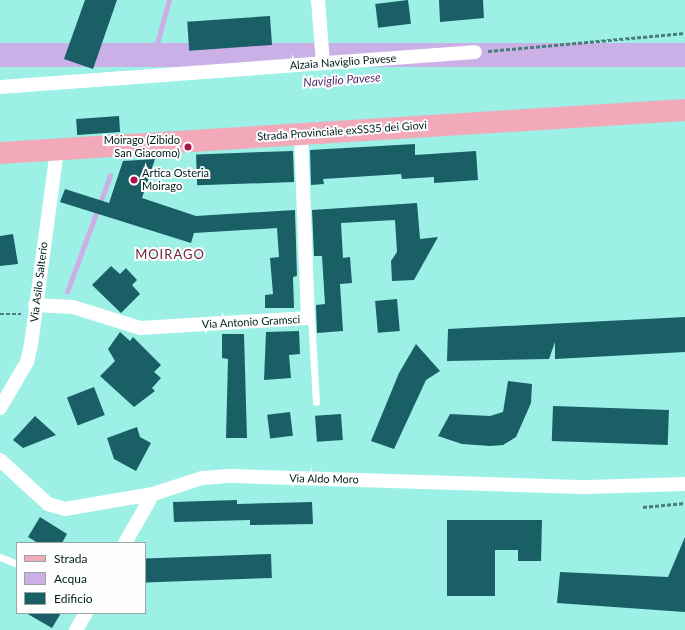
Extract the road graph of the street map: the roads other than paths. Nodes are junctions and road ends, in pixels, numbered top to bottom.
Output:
1 (318, 0) edge
2 (475, 52) road end
3 (323, 63) junction
4 (0, 87) edge
5 (685, 110) edge
6 (301, 134) junction
7 (57, 149) junction
8 (0, 153) edge
9 (36, 305) junction
10 (311, 315) junction
11 (316, 402) dead end
12 (0, 408) edge
13 (0, 460) edge
14 (685, 480) edge
15 (685, 484) edge
16 (669, 486) junction
17 (153, 494) junction
18 (126, 542) edge
19 (0, 557) edge
20 (16, 564) edge
21 (85, 614) edge
22 (76, 630) edge

1 - 3 street
2 - 3 street, Alzaia Naviglio Pavese
3 - 4 street, Alzaia Naviglio Pavese
5 - 6 main road, Strada Provinciale exSS35 dei Giovi
6 - 7 main road, Strada Provinciale exSS35 dei Giovi
6 - 10 street, Via Antonio Gramsci
7 - 8 main road, Strada Provinciale exSS35 dei Giovi
7 - 9 street, Via Asilo Salterio
9 - 10 street, Via Antonio Gramsci
9 - 12 street, Via Asilo Salterio
10 - 11 lane
13 - 17 street, Via Aldo Moro
14 - 16 street, Via Aldo Moro
15 - 16 street, Via Aldo Moro
16 - 17 street, Via Aldo Moro
17 - 18 street
19 - 20 lane
21 - 22 street

